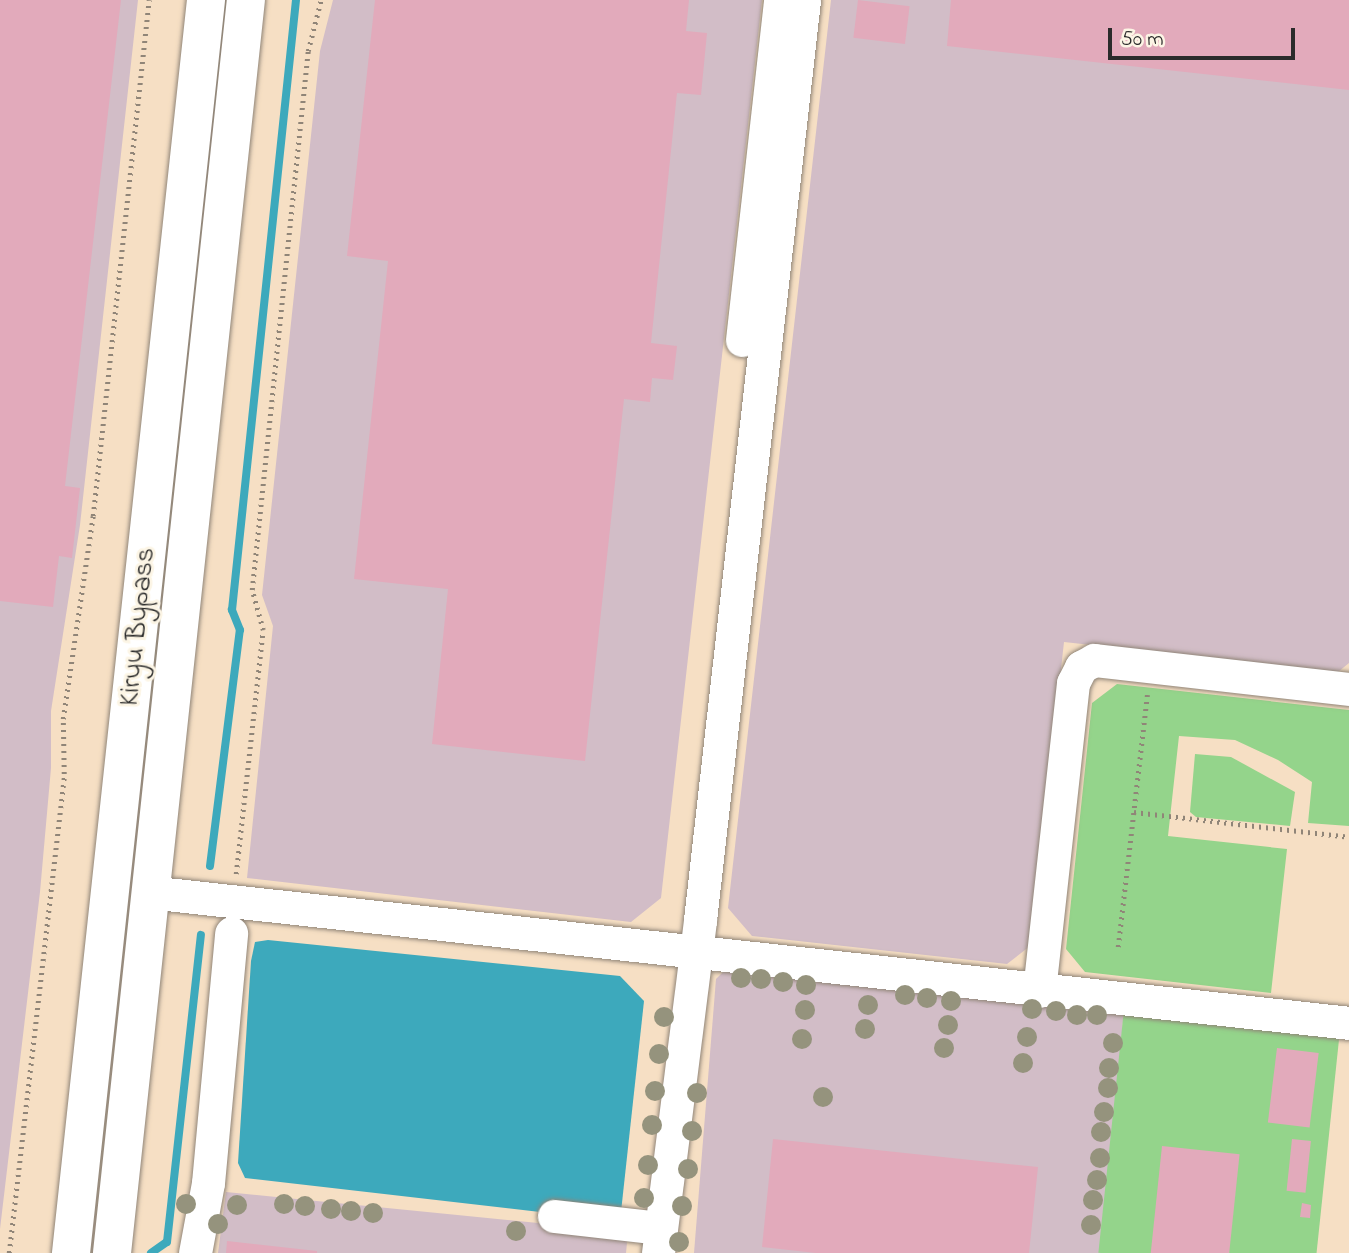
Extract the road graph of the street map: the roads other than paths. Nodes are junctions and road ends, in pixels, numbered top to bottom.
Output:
1 (206, 0) edge
2 (246, 0) edge
3 (780, 0) edge
4 (804, 0) edge
5 (1349, 689) edge
6 (148, 892) junction
7 (231, 933) dead end
8 (692, 952) junction
9 (1039, 991) junction
10 (1348, 1018) edge
11 (554, 1216) dead end
12 (659, 1241) edge
13 (71, 1253) edge
14 (112, 1253) edge
15 (195, 1253) edge

1 - 13 highway, Kiryu Bypass
2 - 6 highway, Kiryu Bypass
3 - 8 street
4 - 8 street
5 - 9 street
6 - 8 street
6 - 14 highway, Kiryu Bypass
7 - 15 street
8 - 9 street
8 - 12 street
9 - 10 street
11 - 12 street

